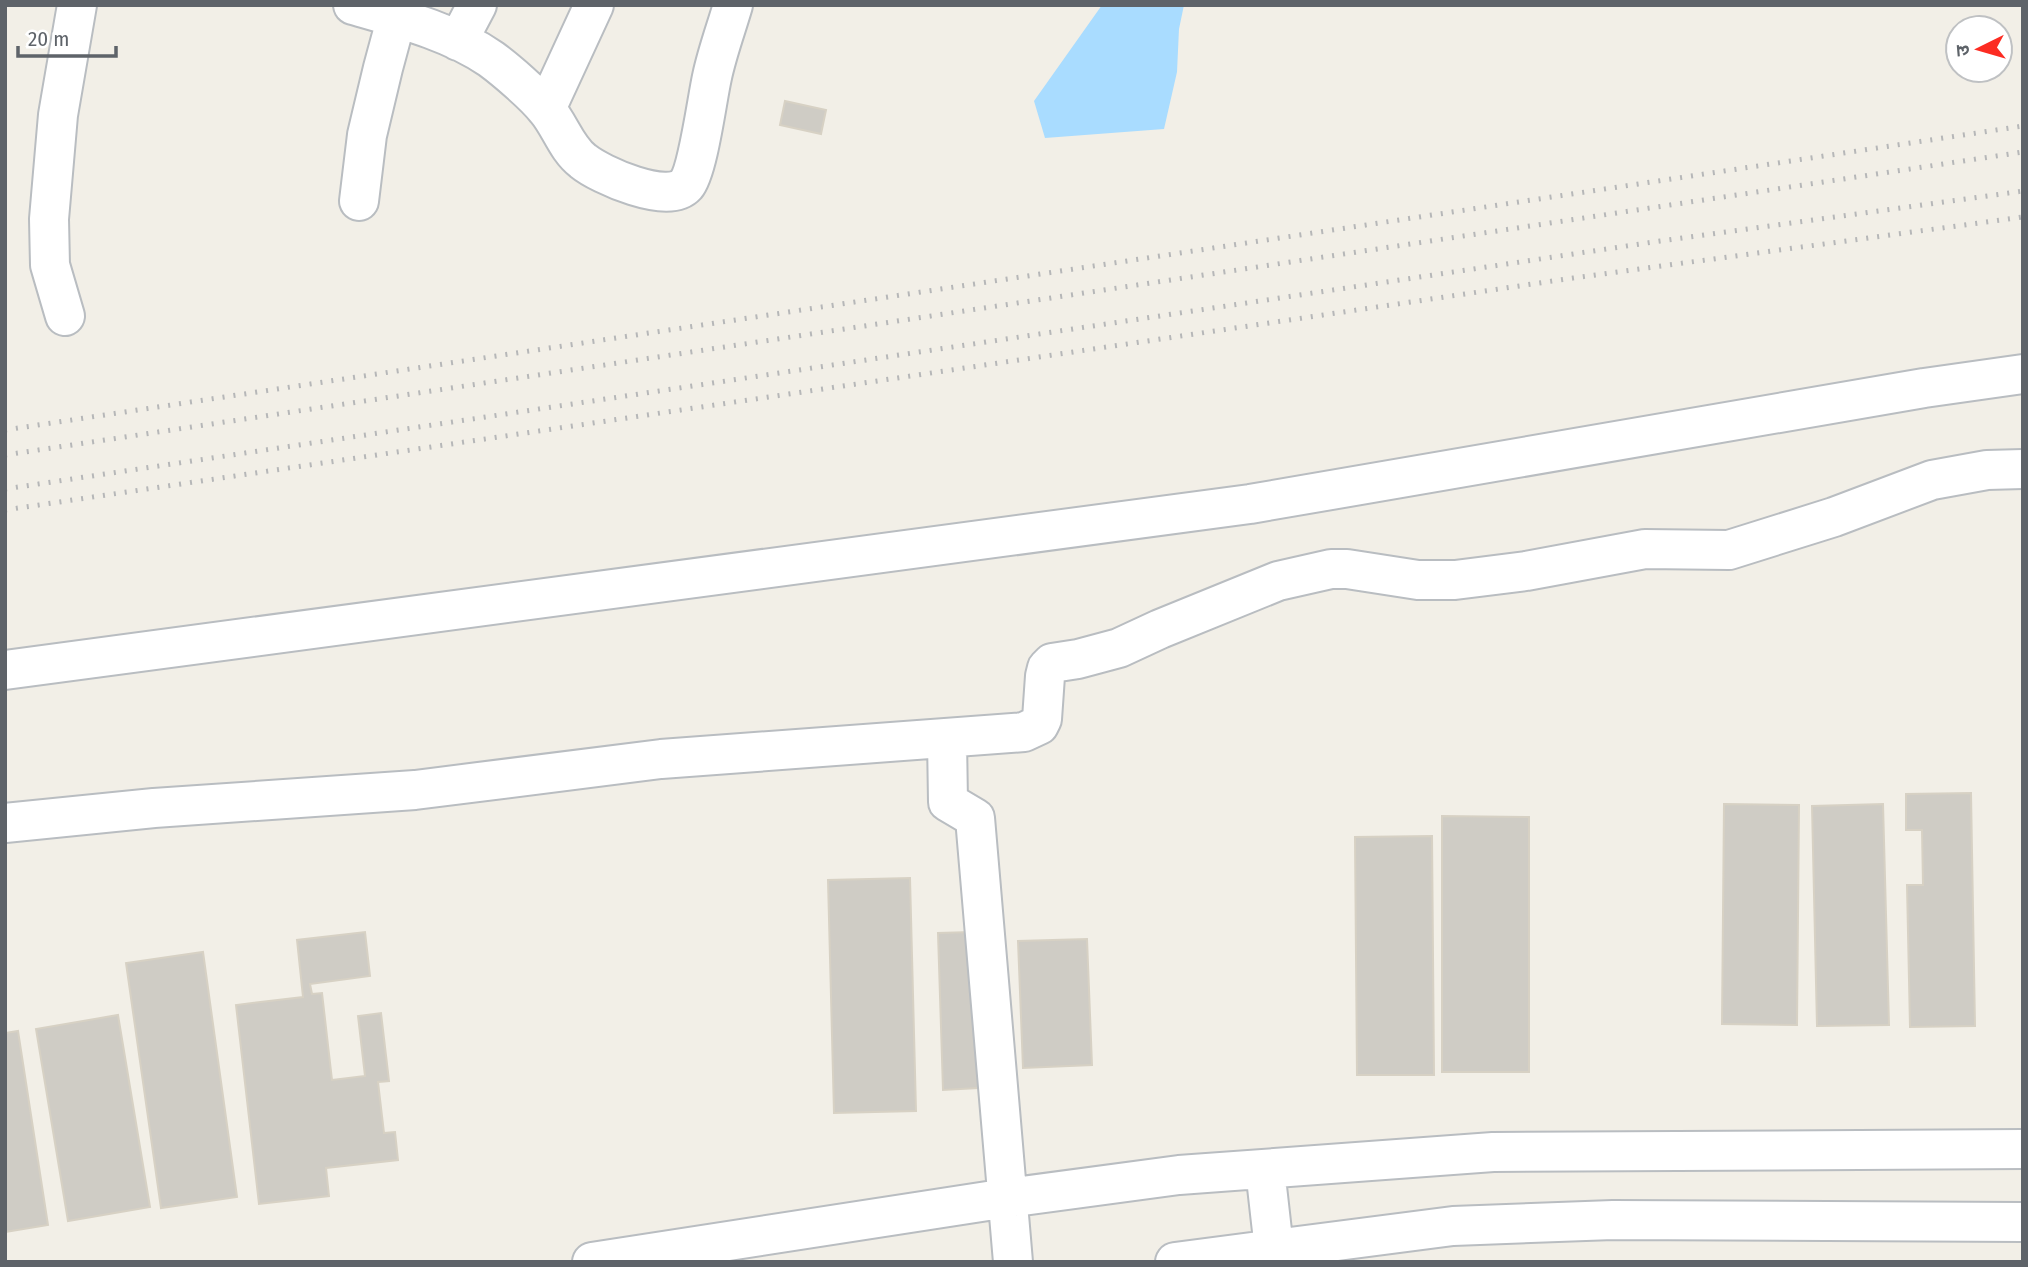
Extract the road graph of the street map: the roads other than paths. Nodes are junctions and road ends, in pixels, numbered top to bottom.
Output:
1 (77, 5) edge
2 (353, 5) edge
3 (477, 5) edge
4 (594, 5) edge
5 (733, 5) edge
6 (398, 11) edge
7 (458, 41) junction
8 (547, 109) junction
9 (359, 201) dead end
10 (65, 316) dead end
11 (2023, 374) edge
12 (2023, 470) edge
13 (5, 670) edge
14 (947, 739) junction
15 (5, 822) edge
16 (2023, 1149) edge
17 (1265, 1169) junction
18 (1007, 1198) junction
19 (2023, 1222) edge
20 (1274, 1249) junction
21 (592, 1262) edge
22 (1013, 1262) edge
23 (1175, 1262) edge

1 - 10 street
2 - 6 street
3 - 7 street
4 - 8 street
5 - 8 street
6 - 7 street
6 - 9 street
7 - 8 street
11 - 13 street
12 - 14 street
14 - 15 street
14 - 18 street
16 - 17 street
17 - 18 street
17 - 20 street
18 - 21 street
18 - 22 street
19 - 20 street
20 - 23 street

